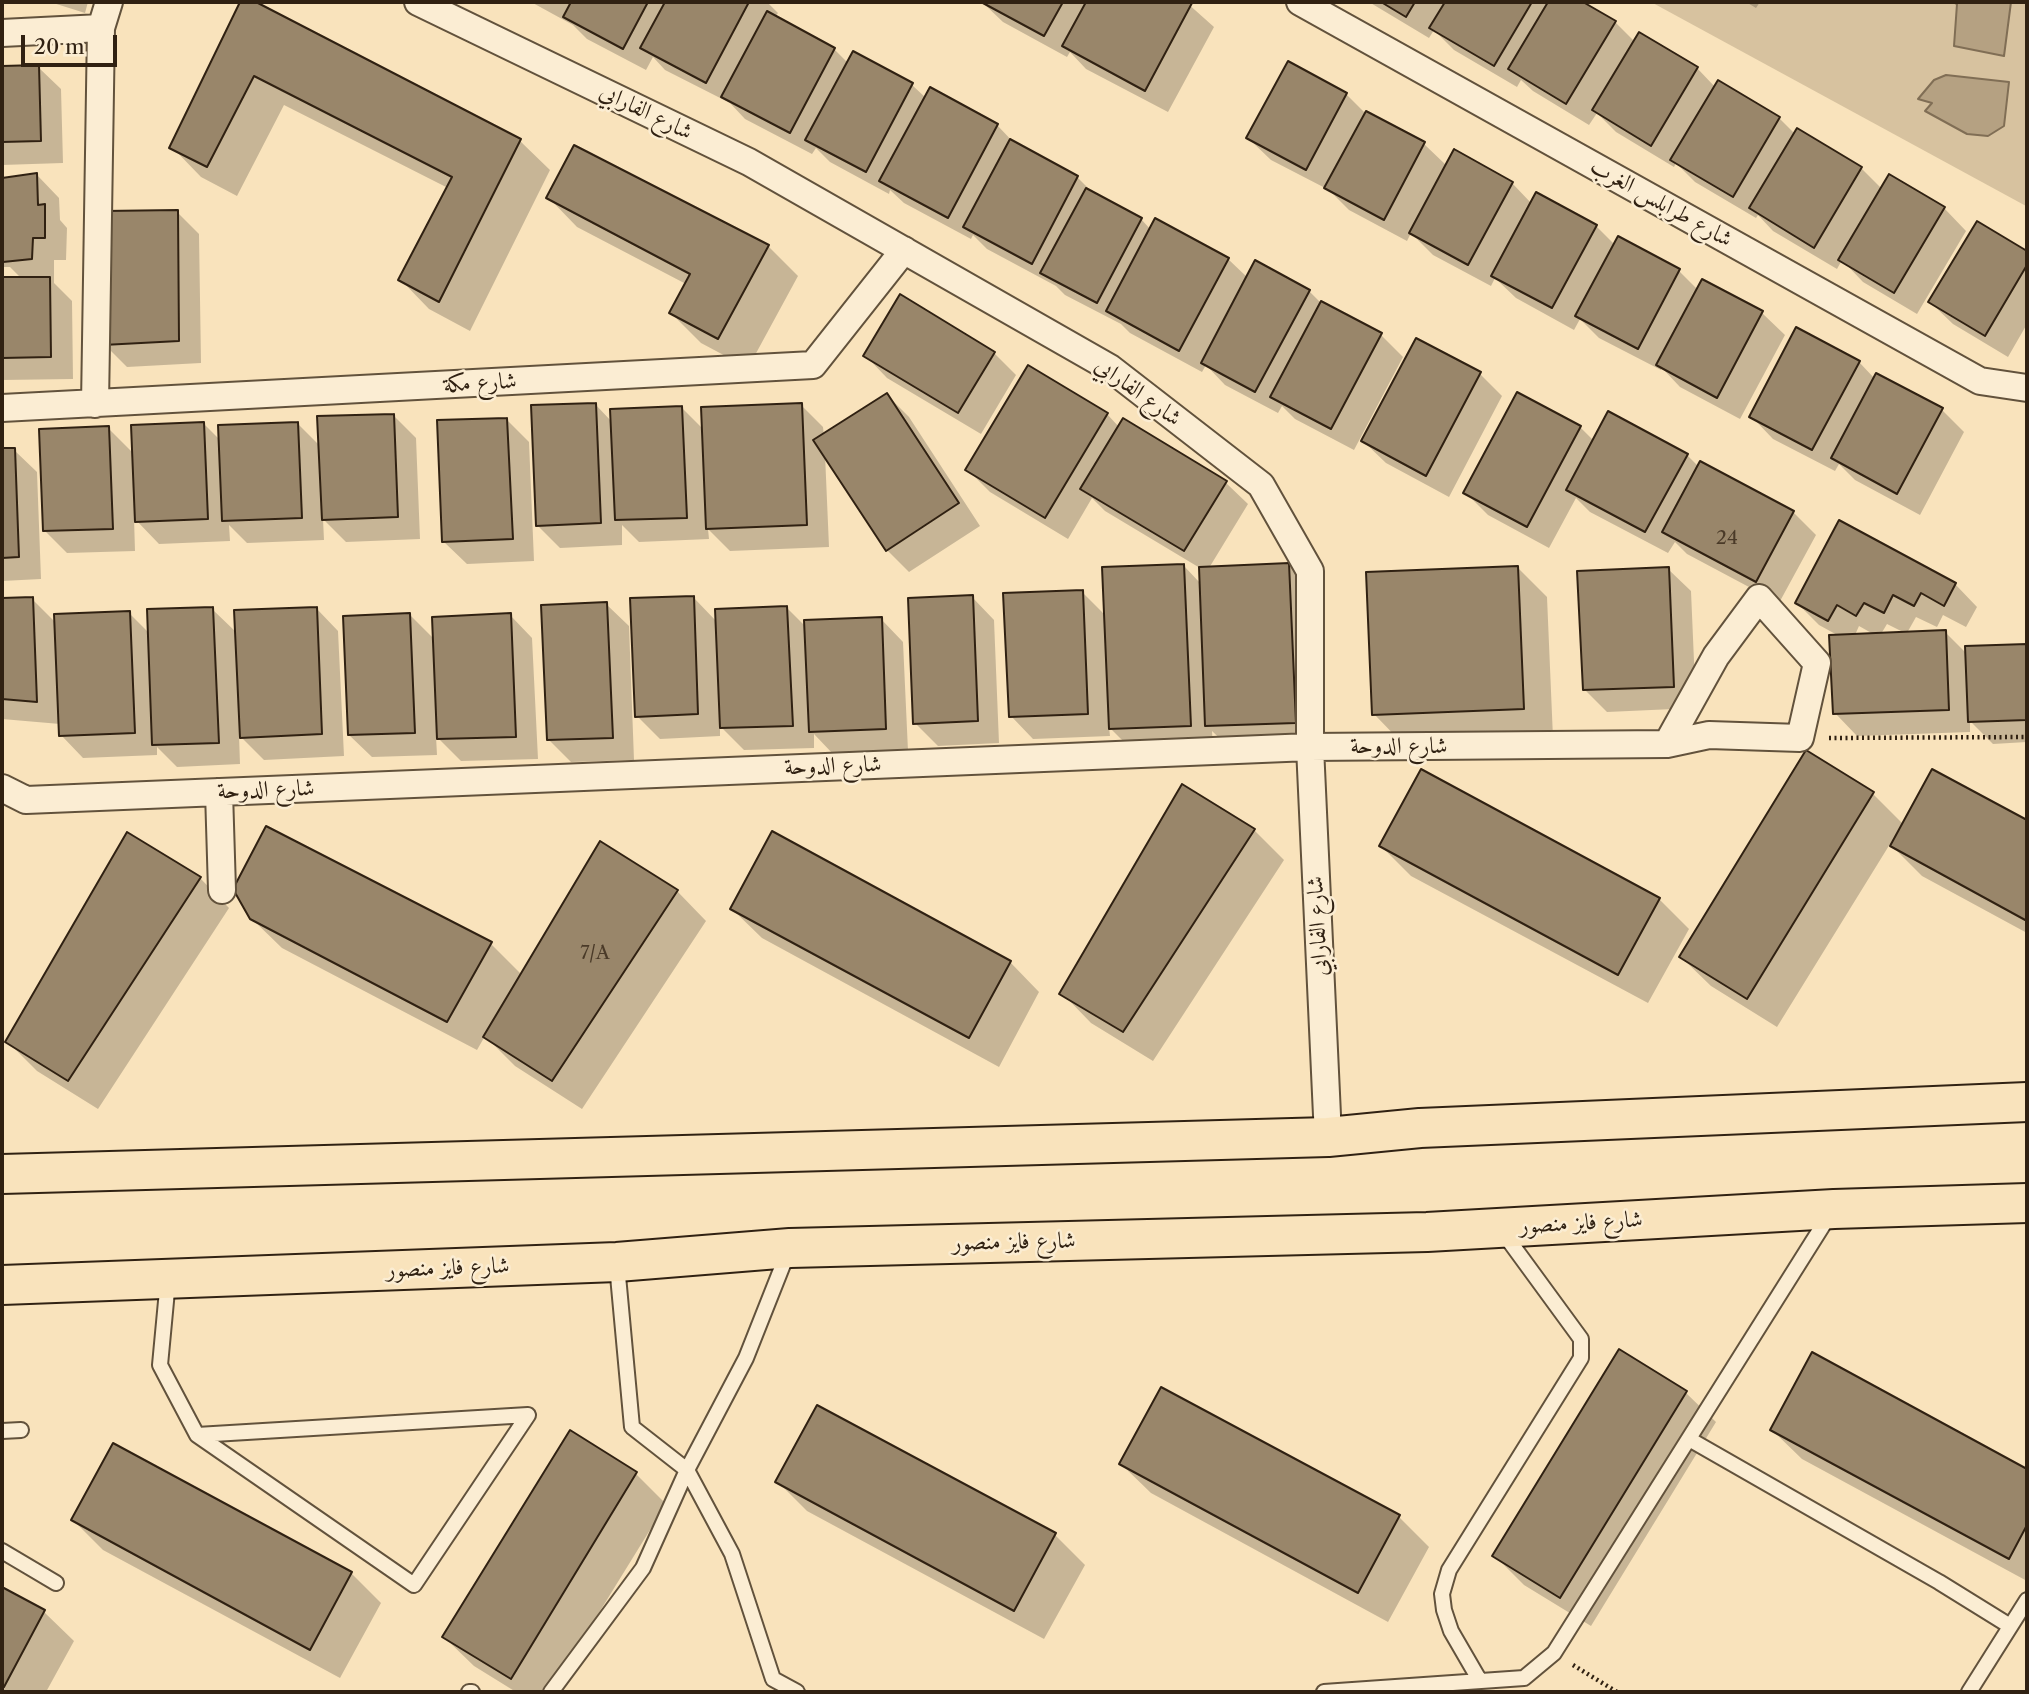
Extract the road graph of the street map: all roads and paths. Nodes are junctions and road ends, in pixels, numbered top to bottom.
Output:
1 (109, 2) edge
2 (418, 2) edge
3 (1300, 2) edge
4 (101, 29) junction
5 (2, 33) edge
6 (904, 250) junction
7 (2027, 388) edge
8 (95, 404) junction
9 (2, 408) edge
10 (2027, 737) edge
11 (1800, 738) junction
12 (1667, 744) junction
13 (1310, 747) junction
14 (2, 788) edge
15 (219, 792) junction
16 (222, 890) dead end
17 (2027, 1102) edge
18 (1328, 1137) junction
19 (2, 1174) edge
20 (2027, 1203) edge
21 (1834, 1209) junction
22 (1499, 1227) junction
23 (790, 1248) junction
24 (617, 1262) junction
25 (168, 1278) junction
26 (2, 1284) edge
27 (2, 1430) edge
28 (21, 1430) dead end
29 (197, 1435) junction
30 (1689, 1439) junction
31 (687, 1470) junction
32 (2, 1551) edge
33 (56, 1583) dead end
34 (2027, 1600) edge
35 (2010, 1626) junction
36 (1554, 1653) junction
37 (1480, 1681) junction
38 (551, 1692) edge
39 (797, 1692) edge
40 (1324, 1692) edge
41 (1617, 1692) edge
42 (1969, 1692) edge

1 - 4 street
2 - 6 street, شارع الفارابي
3 - 7 street, شارع طرابلس الغرب
4 - 5 street
4 - 8 street
6 - 8 street, شارع مكة
6 - 13 street, شارع الفارابي
8 - 9 street, شارع مكة
10 - 11 path
11 - 12 street, شارع الدوحة
11 - 12 street
12 - 13 street, شارع الدوحة
13 - 15 street, شارع الدوحة
13 - 18 street, شارع الفارابي
14 - 15 street, شارع الدوحة
15 - 16 street
17 - 18 highway
18 - 19 highway
20 - 21 highway, شارع فايز منصور
21 - 22 highway, شارع فايز منصور
21 - 30 lane
22 - 23 highway, شارع فايز منصور
22 - 37 lane
23 - 24 highway, شارع فايز منصور
23 - 31 lane
24 - 25 highway, شارع فايز منصور
24 - 31 lane
25 - 26 highway, شارع فايز منصور
25 - 29 lane
27 - 28 lane
29 - 29 lane
30 - 35 lane
30 - 36 lane
31 - 38 lane
31 - 39 lane
32 - 33 lane
34 - 35 lane
35 - 42 lane
36 - 37 lane
36 - 41 path
37 - 40 lane

